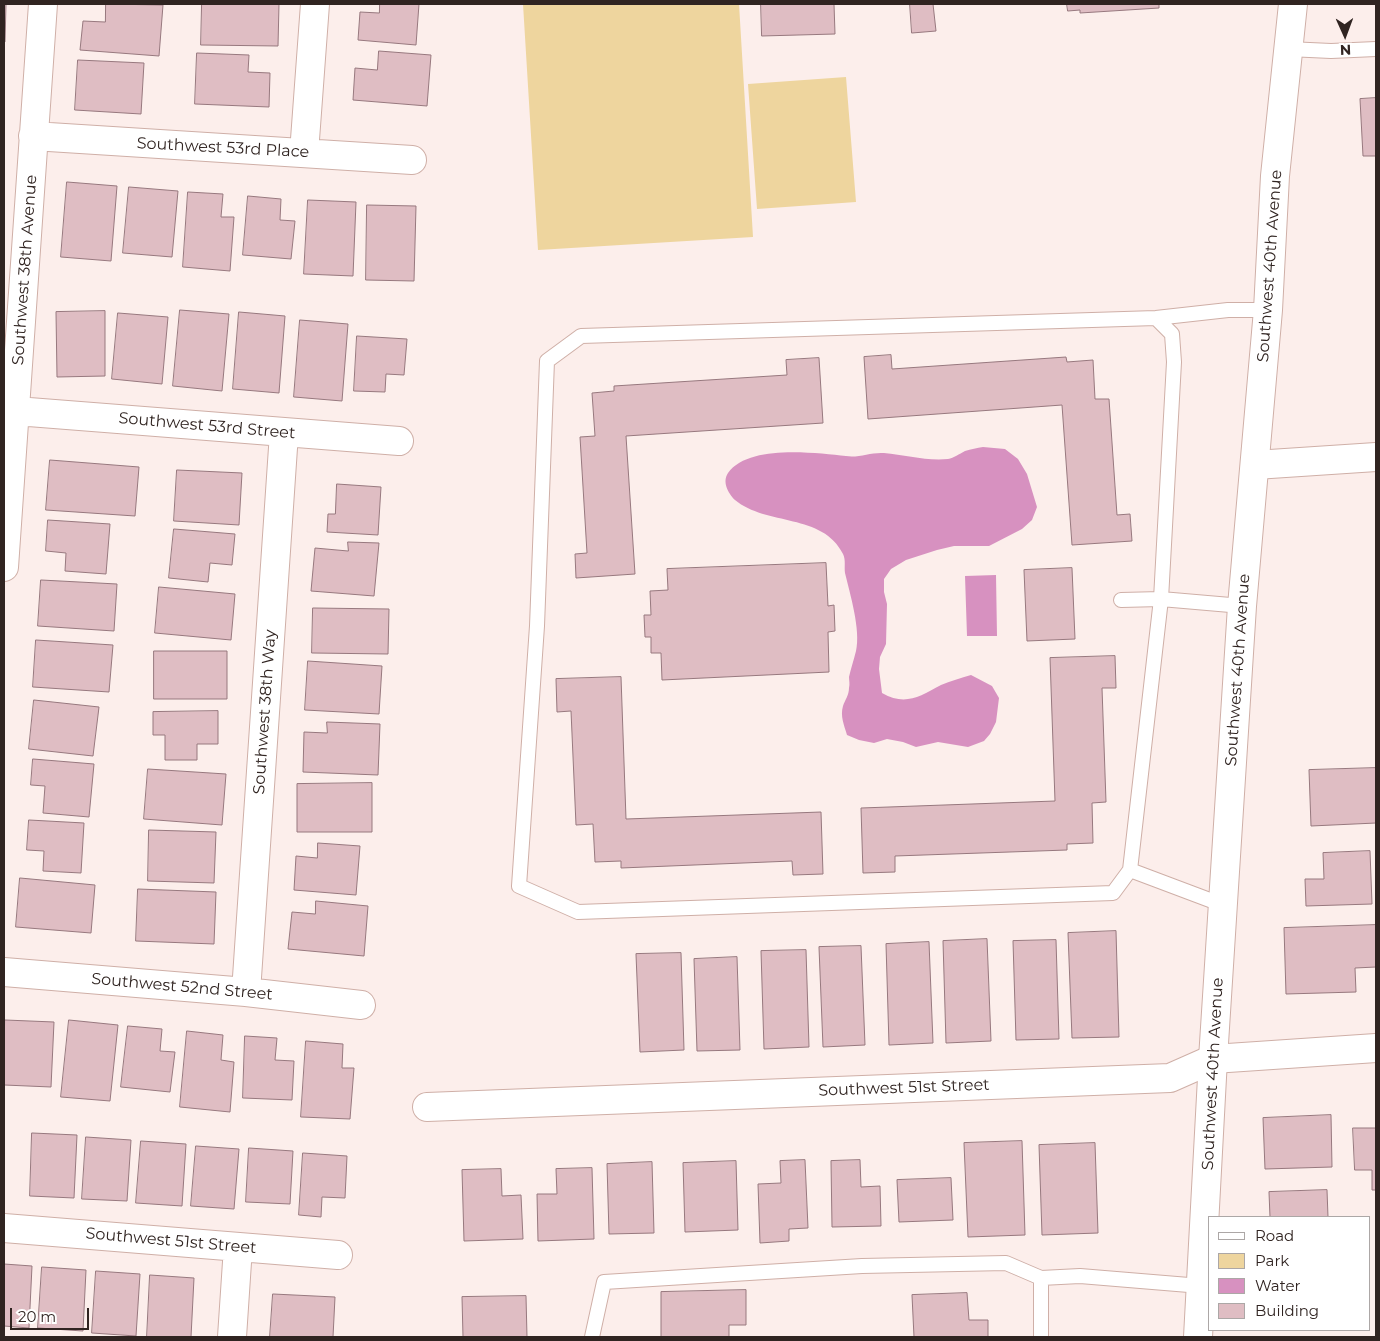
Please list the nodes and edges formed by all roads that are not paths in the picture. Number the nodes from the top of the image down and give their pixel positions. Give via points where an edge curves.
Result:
1 (43, 4) edge
2 (315, 4) edge
3 (1293, 4) edge
4 (1288, 49) junction
5 (1376, 49) edge
6 (33, 136) junction
7 (304, 152) junction
8 (412, 160) dead end
9 (1268, 310) junction
10 (1156, 318) junction
11 (16, 411) junction
12 (284, 433) junction
13 (399, 441) dead end
14 (1376, 457) edge
15 (1255, 465) junction
16 (4, 567) edge
17 (1161, 599) junction
18 (1121, 600) dead end
19 (1242, 606) junction
20 (1130, 870) junction
21 (1223, 906) junction
22 (4, 972) edge
23 (246, 992) junction
24 (361, 1004) dead end
25 (1376, 1048) edge
26 (1213, 1059) junction
27 (427, 1108) dead end
28 (4, 1228) edge
29 (238, 1247) junction
30 (338, 1255) dead end
31 (1041, 1278) junction
32 (1201, 1286) junction
33 (232, 1337) edge
34 (592, 1337) edge
35 (1041, 1337) edge
36 (1198, 1337) edge

1 - 6 street, Southwest 38th Avenue
2 - 7 street
3 - 4 street, Southwest 40th Avenue
4 - 5 lane
4 - 9 street, Southwest 40th Avenue via 1275,176
6 - 7 street, Southwest 53rd Place
6 - 11 street, Southwest 38th Avenue
7 - 8 street, Southwest 53rd Place
9 - 10 lane via 1228,310
9 - 15 street, Southwest 40th Avenue
10 - 17 lane via 1172,334 1174,362
10 - 20 lane via 581,336 547,361 538,626 518,886 578,912 1113,893
11 - 12 street, Southwest 53rd Street
11 - 16 street, Southwest 38th Avenue
12 - 13 street, Southwest 53rd Street
12 - 23 street, Southwest 38th Way
14 - 15 street
15 - 19 street, Southwest 40th Avenue
17 - 18 lane
17 - 19 lane
17 - 20 lane
19 - 21 street, Southwest 40th Avenue
20 - 21 lane
21 - 26 street, Southwest 40th Avenue
22 - 23 street, Southwest 52nd Street
23 - 24 street, Southwest 52nd Street
25 - 26 street, Southwest 51st Street
26 - 27 street, Southwest 51st Street via 1170,1078
26 - 32 street, Southwest 40th Avenue
28 - 29 street, Southwest 51st Street
29 - 30 street, Southwest 51st Street
29 - 33 street
31 - 32 lane via 1080,1276
31 - 34 lane via 1006,1263 862,1266 604,1282
31 - 35 lane
32 - 36 street, Southwest 40th Avenue

